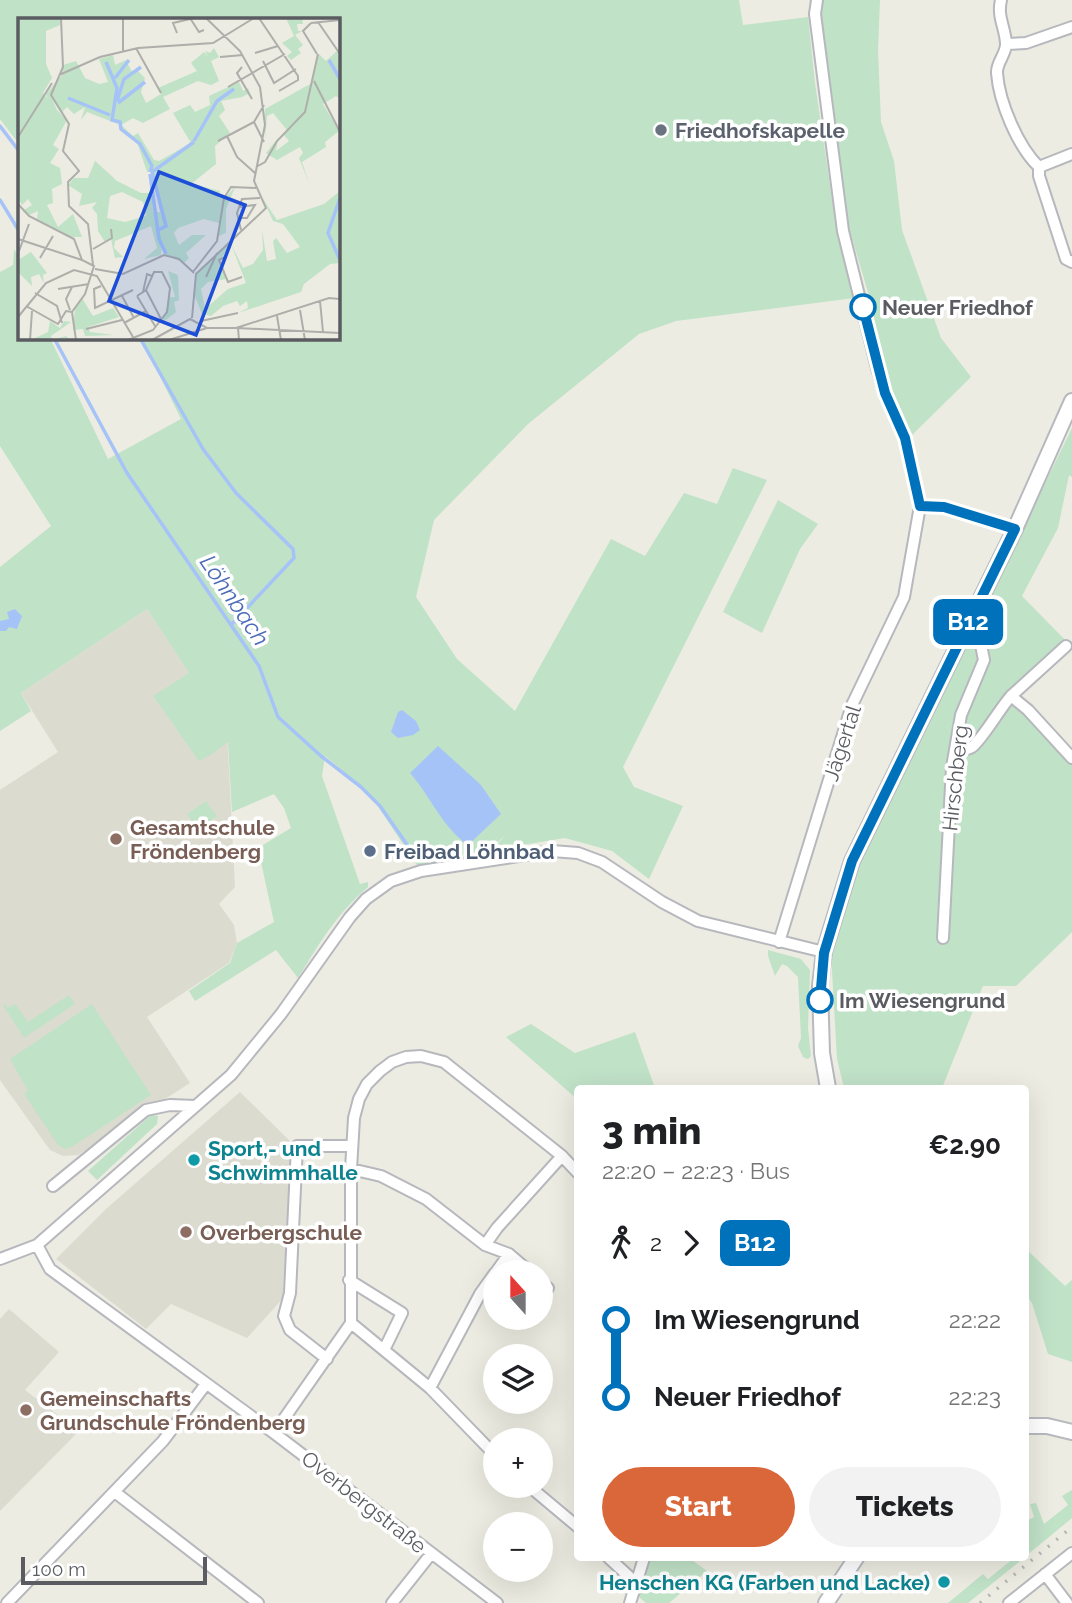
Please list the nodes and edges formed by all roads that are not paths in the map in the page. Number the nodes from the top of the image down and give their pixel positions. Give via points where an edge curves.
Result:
1 (817, 0) edge
2 (1001, 0) edge
3 (1072, 27) edge
4 (1007, 44) junction
5 (1072, 154) edge
6 (1038, 167) junction
7 (1072, 262) edge
8 (1072, 401) edge
9 (920, 506) junction
10 (1015, 529) junction
11 (962, 634) junction
12 (1066, 646) dead end
13 (1012, 696) junction
14 (955, 750) junction
15 (1072, 758) edge
16 (943, 938) dead end
17 (779, 942) junction
18 (824, 953) junction
19 (827, 1085) edge
20 (195, 1105) junction
21 (352, 1146) junction
22 (562, 1156) junction
23 (351, 1169) junction
24 (574, 1169) edge
25 (54, 1186) dead end
26 (37, 1245) junction
27 (485, 1245) junction
28 (509, 1254) junction
29 (0, 1259) edge
30 (505, 1260) edge
31 (516, 1260) edge
32 (349, 1280) junction
33 (483, 1290) edge
34 (351, 1323) junction
35 (384, 1350) junction
36 (327, 1359) junction
37 (206, 1384) junction
38 (430, 1388) junction
39 (1029, 1426) edge
40 (1072, 1432) edge
41 (274, 1433) junction
42 (483, 1442) edge
43 (116, 1493) junction
44 (543, 1498) edge
45 (574, 1524) edge
46 (1072, 1553) edge
47 (432, 1554) junction
48 (612, 1561) edge
49 (643, 1561) edge
50 (854, 1561) edge
51 (1045, 1574) junction
52 (636, 1583) junction
53 (7, 1600) edge
54 (258, 1603) edge
55 (392, 1603) edge
56 (497, 1603) edge
57 (629, 1603) edge
58 (826, 1603) edge
59 (1009, 1603) edge
60 (1067, 1603) edge

1 - 9 street via 815,14 844,231 877,368 905,438
2 - 4 street via 998,11
3 - 4 street via 1026,43
4 - 6 street via 996,71 1009,120 1025,154
5 - 6 street
6 - 7 street via 1066,259
8 - 10 street, Hirschberg
9 - 10 street via 944,507
9 - 17 street, Jägertal via 904,597 852,705
10 - 11 street, Hirschberg
11 - 14 street, Hirschberg via 981,645 984,660 961,715
11 - 18 street, Hirschberg via 852,861
12 - 13 street
13 - 14 street via 978,742
13 - 15 street
14 - 16 street, Hirschberg
17 - 18 street
17 - 20 street via 698,921 602,862 578,853 552,851 421,871 391,881 366,899 254,1048
18 - 19 street, Hirschberg via 820,1014
20 - 25 street via 146,1110
20 - 26 street
21 - 22 street via 354,1118 367,1084 392,1062 421,1056 455,1069
21 - 23 street
21 - 36 street via 297,1146 290,1293 284,1316 290,1330
22 - 24 street
22 - 27 street
23 - 27 street via 381,1176 426,1199
23 - 32 street
26 - 29 street
26 - 37 street, Overbergstraße via 50,1269
27 - 28 street
28 - 30 street
28 - 31 street
32 - 34 street
32 - 35 street via 402,1314
33 - 38 street
34 - 35 street
34 - 36 street
35 - 38 street
36 - 41 street
37 - 41 street, Overbergstraße
37 - 43 street
38 - 42 street
39 - 40 street
41 - 47 street, Overbergstraße
43 - 53 street
43 - 54 street
44 - 45 street
46 - 51 street
47 - 55 street
47 - 56 street, Overbergstraße
48 - 52 street
49 - 52 street
50 - 58 street
51 - 59 street
51 - 60 street
52 - 57 street

